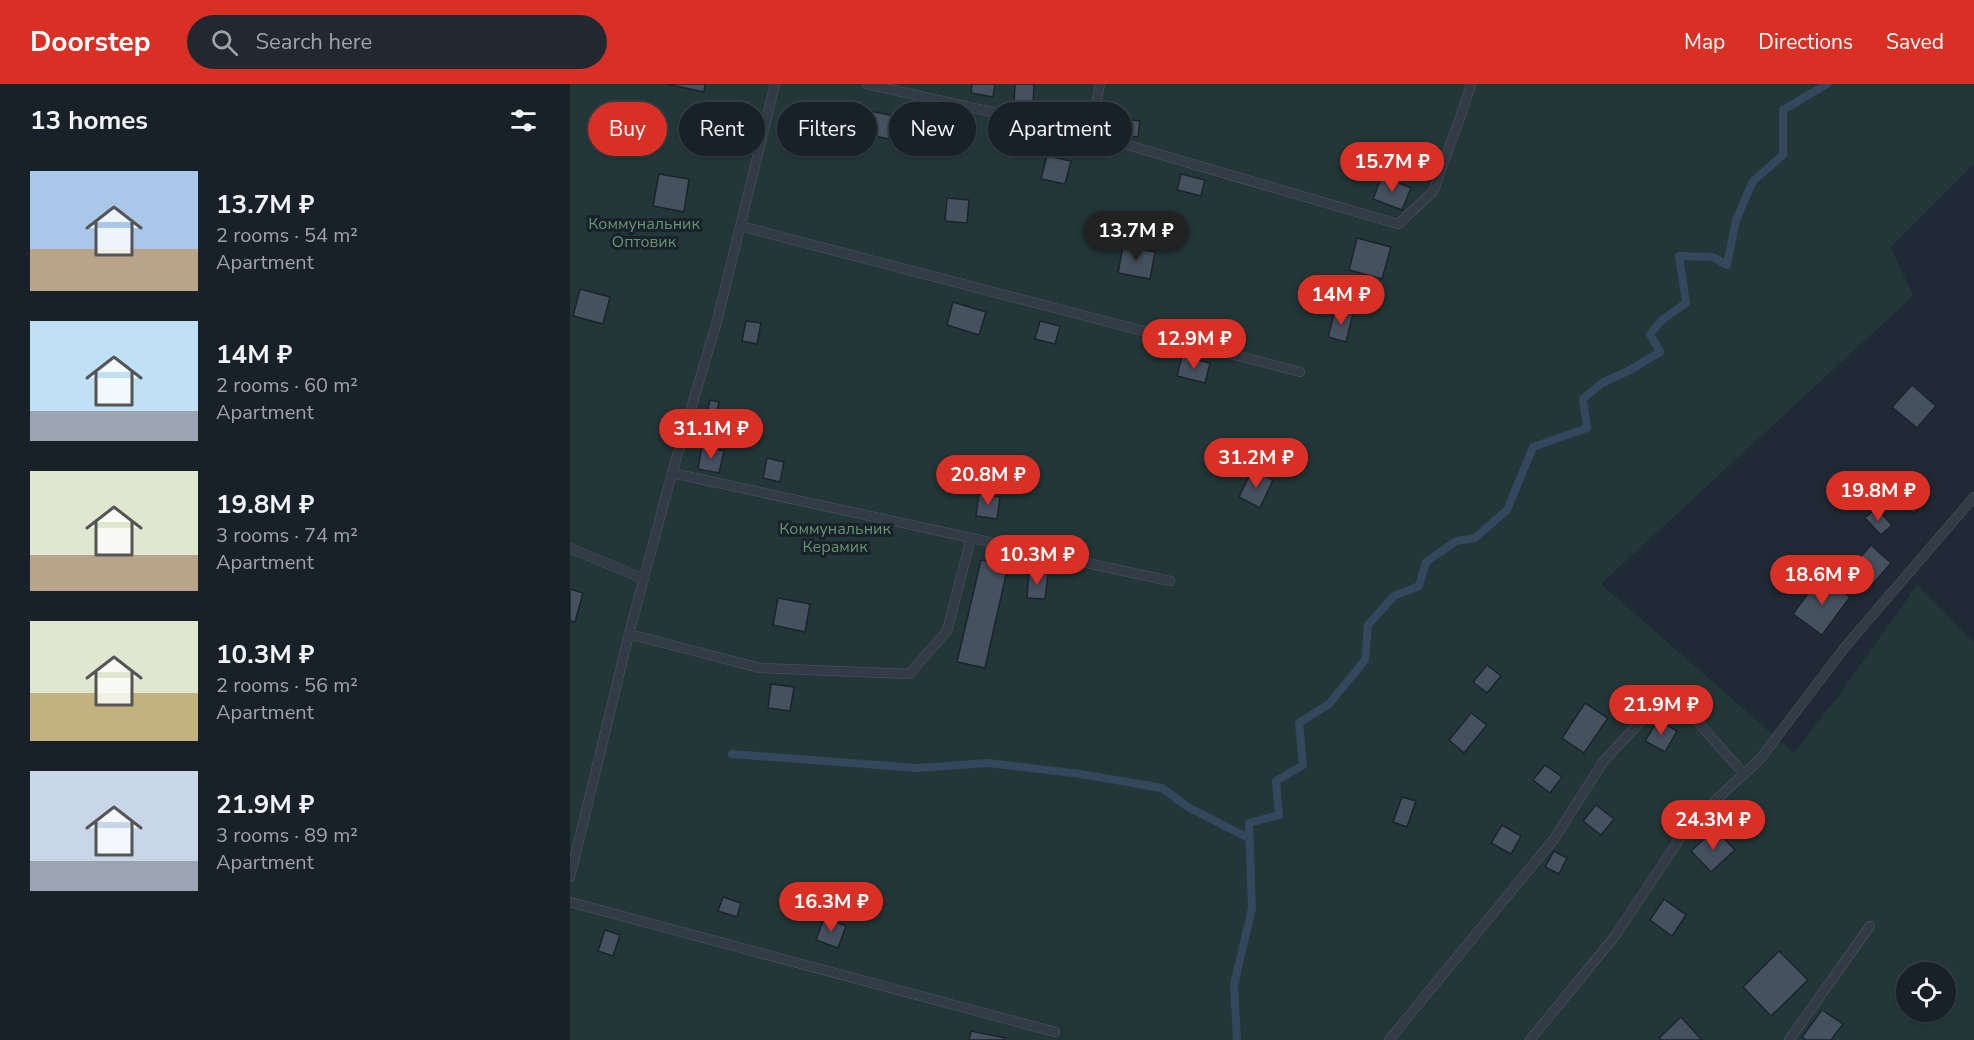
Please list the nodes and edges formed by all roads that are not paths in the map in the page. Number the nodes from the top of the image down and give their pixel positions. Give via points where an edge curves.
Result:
1 (775, 84) edge
2 (867, 84) edge
3 (1100, 84) edge
4 (1470, 84) edge
5 (1096, 102) edge
6 (988, 111) edge
7 (1132, 146) edge
8 (740, 226) junction
9 (1300, 372) dead end
10 (672, 473) junction
11 (1974, 496) edge
12 (970, 538) junction
13 (570, 548) edge
14 (644, 579) junction
15 (1170, 581) dead end
16 (629, 634) junction
17 (1744, 774) junction
18 (570, 877) edge
19 (570, 902) edge
20 (1870, 926) dead end
21 (1055, 1032) dead end
22 (1389, 1040) edge
23 (1530, 1040) edge
24 (1789, 1040) edge

1 - 8 lane
2 - 6 lane
3 - 5 lane
4 - 7 lane via 1433,192 1398,224
8 - 9 lane
8 - 10 lane via 717,321
10 - 12 lane
10 - 14 lane
11 - 17 lane via 1845,647 1760,759
12 - 15 lane
12 - 16 lane via 947,631 909,674 759,668
13 - 14 lane
14 - 16 lane
16 - 18 lane
17 - 22 lane via 1694,718 1668,705 1652,709 1604,762 1554,839
17 - 23 lane via 1689,825 1616,936
19 - 21 lane
20 - 24 lane

